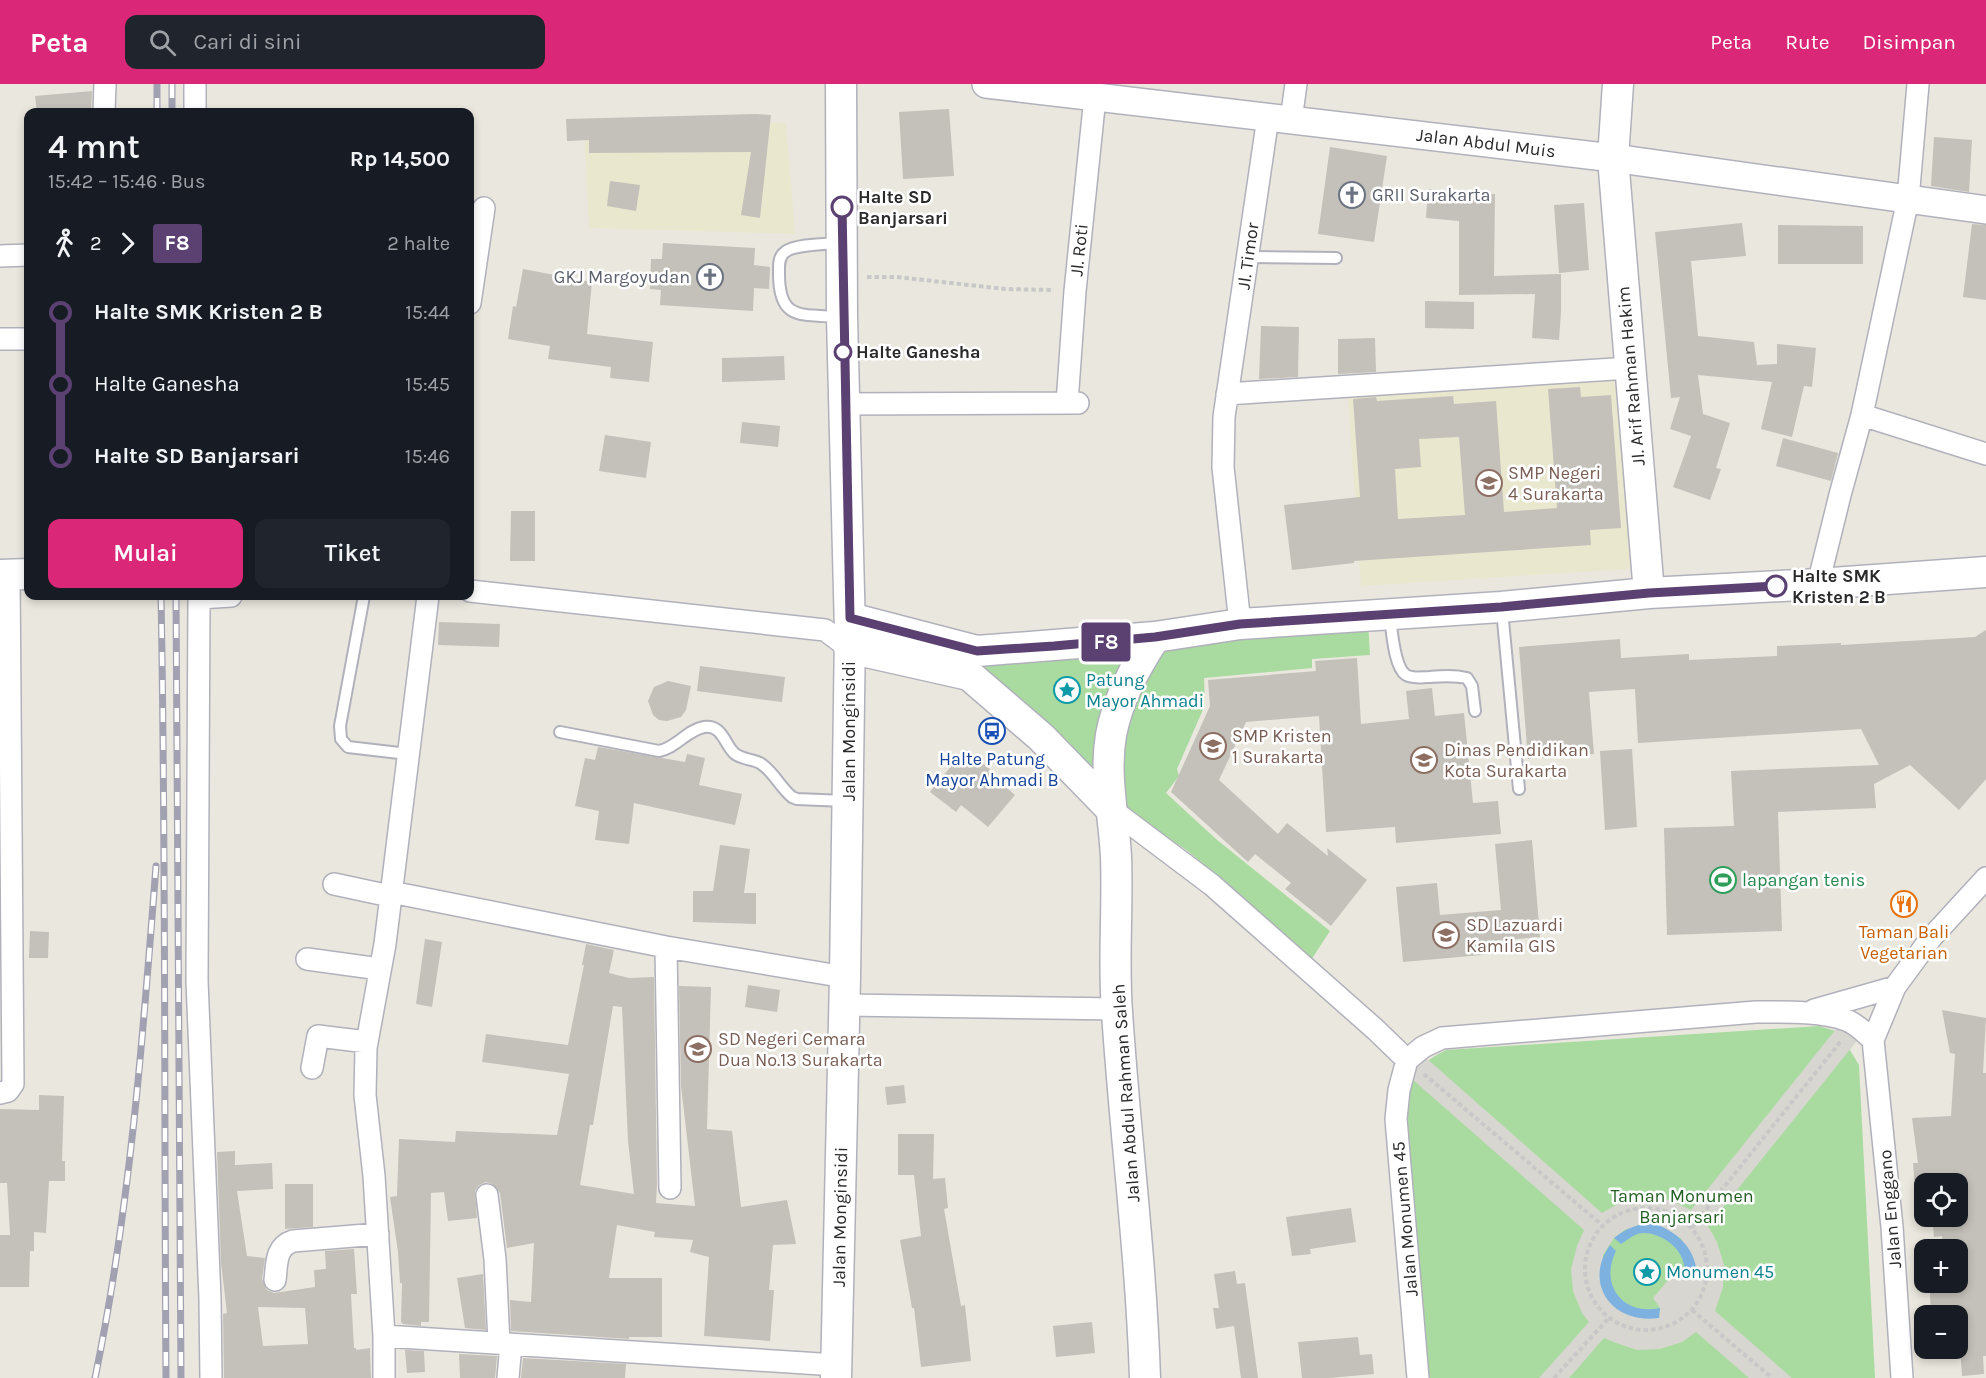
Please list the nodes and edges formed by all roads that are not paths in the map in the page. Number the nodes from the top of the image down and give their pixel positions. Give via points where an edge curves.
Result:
1 (105, 84) edge
2 (195, 84) edge
3 (841, 84) edge
4 (986, 84) edge
5 (1296, 84) edge
6 (1618, 84) edge
7 (1918, 84) edge
8 (1095, 97) junction
9 (104, 108) edge
10 (195, 108) edge
11 (1280, 119) junction
12 (1613, 158) junction
13 (1908, 199) junction
14 (484, 208) dead end
15 (1986, 210) edge
16 (842, 243) junction
17 (474, 253) edge
18 (24, 255) edge
19 (0, 256) edge
20 (1249, 257) junction
21 (1336, 258) dead end
22 (842, 317) junction
23 (0, 339) edge
24 (24, 339) edge
25 (1630, 368) junction
26 (1227, 394) junction
27 (844, 404) junction
28 (1862, 415) junction
29 (1986, 454) edge
30 (1986, 572) edge
31 (13, 575) edge
32 (1818, 584) junction
33 (474, 591) edge
34 (1649, 593) junction
35 (199, 600) edge
36 (363, 600) edge
37 (427, 600) edge
38 (1501, 607) junction
39 (1389, 614) junction
40 (838, 624) junction
41 (1240, 624) junction
42 (1155, 637) junction
43 (849, 648) junction
44 (973, 663) junction
45 (1475, 711) dead end
46 (560, 732) dead end
47 (408, 754) junction
48 (1519, 789) dead end
49 (848, 801) junction
50 (1111, 809) junction
51 (1986, 878) edge
52 (334, 884) dead end
53 (391, 894) junction
54 (666, 946) junction
55 (307, 959) dead end
56 (380, 969) junction
57 (1895, 987) junction
58 (845, 991) junction
59 (1117, 1009) junction
60 (1805, 1012) junction
61 (1874, 1040) junction
62 (367, 1042) junction
63 (1407, 1060) junction
64 (312, 1068) dead end
65 (0, 1093) edge
66 (670, 1188) dead end
67 (487, 1195) dead end
68 (378, 1234) junction
69 (275, 1280) dead end
70 (384, 1336) junction
71 (505, 1344) junction
72 (836, 1372) edge
73 (210, 1378) edge
74 (384, 1378) edge
75 (508, 1378) edge
76 (1145, 1378) edge
77 (1418, 1378) edge
78 (1902, 1378) edge

1 - 9 street
2 - 10 street
3 - 16 main road, Jalan Monginsidi
4 - 8 street, Jalan Abdul Muis
5 - 11 street, Jl. Timor
6 - 12 main road, Jl. Arif Rahman Hakim
7 - 13 street
8 - 11 street, Jalan Abdul Muis
8 - 27 street, Jl. Roti via 1075,291 1072,403
11 - 12 street, Jalan Abdul Muis
11 - 20 street, Jl. Timor
12 - 13 street, Jalan Abdul Muis
12 - 25 main road, Jl. Arif Rahman Hakim
13 - 15 street, Jalan Abdul Muis
13 - 28 street
14 - 17 street
16 - 22 main road, Jalan Monginsidi
16 - 22 lane via 784,253 780,260 779,291 784,305 795,313
18 - 19 street
20 - 21 lane
20 - 26 street, Jl. Timor
22 - 27 main road, Jalan Monginsidi
23 - 24 street
25 - 26 street
25 - 34 main road, Jl. Arif Rahman Hakim
26 - 41 street, Jl. Timor via 1223,467
27 - 40 main road, Jalan Monginsidi
28 - 29 street
28 - 32 street
30 - 32 main road
31 - 65 street via 13,1084
32 - 34 main road
33 - 40 street
34 - 38 main road
35 - 73 street via 197,981
36 - 47 lane via 340,726 341,739 348,747
37 - 47 street
38 - 39 main road
38 - 48 lane
39 - 41 main road
39 - 45 lane via 1402,671 1414,678 1467,678
40 - 43 main road, Jalan Monginsidi
40 - 44 main road
41 - 42 main road
42 - 44 main road via 1054,646
42 - 50 main road, Jalan Abdul Rahman Saleh via 1120,700 1113,727 1108,772
43 - 44 main road
43 - 49 main road, Jalan Monginsidi
44 - 50 main road
46 - 49 lane via 659,751 708,727 724,736 735,755 760,763 792,797
47 - 53 street
49 - 58 main road, Jalan Monginsidi
50 - 59 main road, Jalan Abdul Rahman Saleh via 1116,856
50 - 63 street via 1212,885
51 - 57 street via 1931,939
52 - 53 street
53 - 54 street
53 - 56 street
54 - 58 street
54 - 66 street
55 - 56 street
56 - 62 street
57 - 60 street
57 - 61 street
58 - 59 street
58 - 72 main road, Jalan Monginsidi
59 - 76 main road, Jalan Abdul Rahman Saleh
60 - 61 street via 1844,1019
60 - 63 street via 1756,1012 1442,1038
61 - 78 street, Jalan Enggano
62 - 64 street via 318,1036
62 - 68 street via 365,1095
63 - 77 street, Jalan Monumen 45 via 1396,1119
67 - 71 street
68 - 69 street via 284,1244 278,1253
68 - 70 street
70 - 71 street
70 - 74 street
71 - 72 street
71 - 75 street

